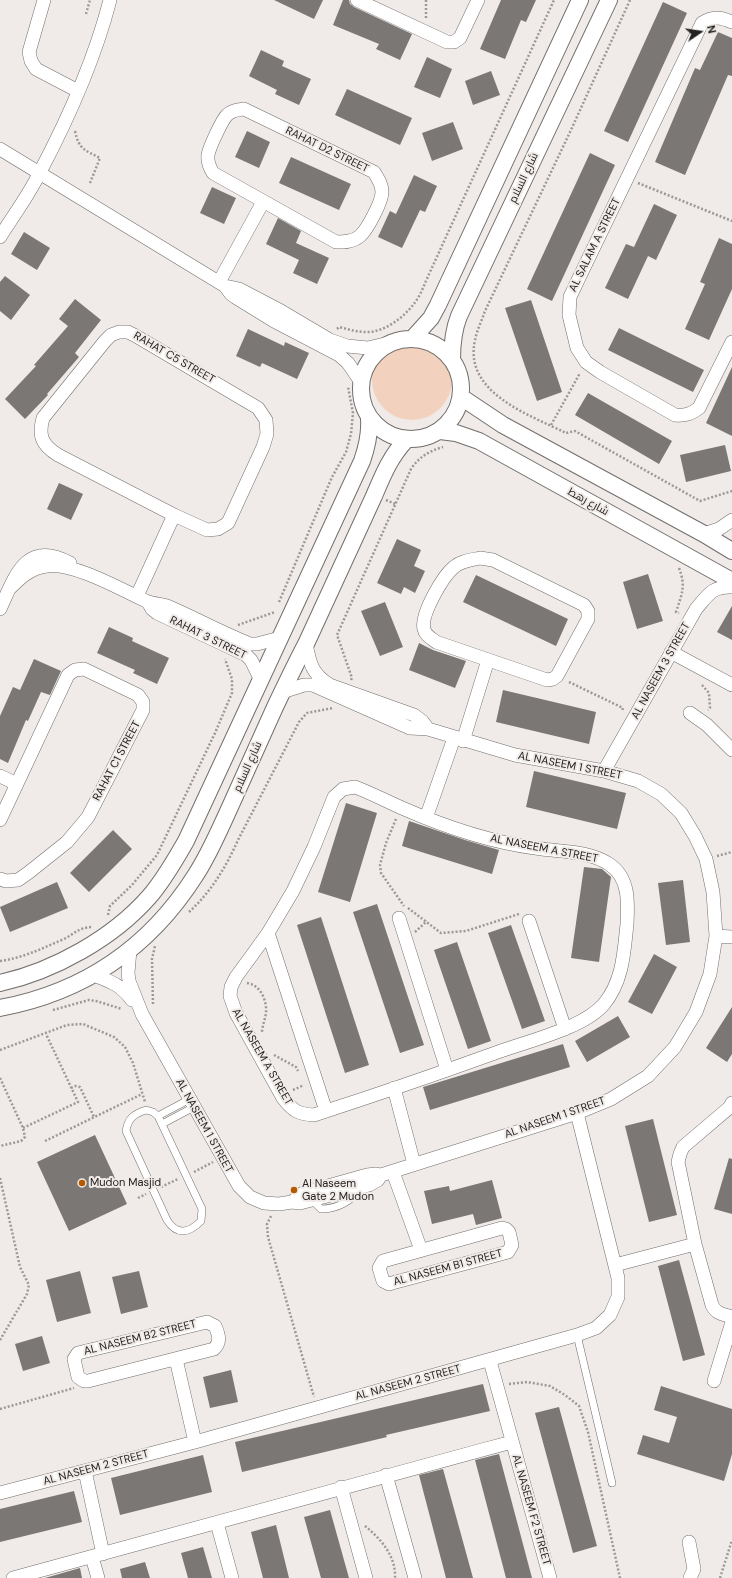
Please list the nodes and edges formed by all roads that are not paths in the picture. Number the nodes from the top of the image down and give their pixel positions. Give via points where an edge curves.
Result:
1 (44, 0) edge
2 (110, 0) edge
3 (356, 0) edge
4 (478, 0) edge
5 (580, 0) edge
6 (609, 0) edge
7 (732, 22) edge
8 (78, 91) junction
9 (0, 150) edge
10 (40, 173) junction
11 (263, 202) junction
12 (0, 237) edge
13 (222, 284) junction
14 (278, 316) junction
15 (413, 338) junction
16 (389, 343) junction
17 (731, 344) edge
18 (452, 360) junction
19 (354, 384) junction
20 (461, 397) junction
21 (369, 419) junction
22 (440, 431) junction
23 (406, 440) junction
24 (174, 515) junction
25 (732, 520) edge
26 (704, 534) junction
27 (732, 551) edge
28 (732, 581) edge
29 (732, 587) edge
30 (143, 599) junction
31 (0, 609) edge
32 (218, 636) junction
33 (280, 638) junction
34 (306, 644) junction
35 (672, 652) junction
36 (488, 660) junction
37 (261, 680) junction
38 (732, 685) edge
39 (282, 692) junction
40 (365, 702) junction
41 (398, 709) junction
42 (694, 716) road end
43 (392, 721) junction
44 (428, 729) junction
45 (458, 739) junction
46 (732, 750) edge
47 (604, 771) junction
48 (0, 776) edge
49 (17, 784) junction
50 (426, 818) junction
51 (0, 820) edge
52 (0, 878) edge
53 (399, 918) dead end
54 (528, 921) road end
55 (268, 933) junction
56 (716, 936) junction
57 (732, 937) edge
58 (130, 950) junction
59 (94, 975) junction
60 (0, 983) edge
61 (0, 1008) edge
62 (142, 1014) junction
63 (565, 1029) junction
64 (447, 1070) junction
65 (394, 1088) junction
66 (192, 1103) junction
67 (731, 1106) edge
68 (326, 1111) junction
69 (577, 1113) junction
70 (158, 1116) junction
71 (162, 1124) junction
72 (414, 1164) junction
73 (387, 1174) junction
74 (343, 1187) junction
75 (361, 1188) junction
76 (313, 1201) junction
77 (286, 1203) junction
78 (695, 1244) junction
79 (421, 1250) junction
80 (615, 1265) junction
81 (732, 1317) edge
82 (732, 1322) edge
83 (577, 1336) junction
84 (176, 1359) junction
85 (490, 1361) junction
86 (714, 1381) dead end
87 (195, 1442) junction
88 (512, 1442) junction
89 (85, 1471) junction
90 (386, 1475) junction
91 (612, 1483) dead end
92 (341, 1487) junction
93 (0, 1493) edge
94 (217, 1523) junction
95 (689, 1542) dead end
96 (98, 1555) junction
97 (13, 1578) edge
98 (98, 1578) edge
99 (232, 1578) edge
100 (366, 1578) edge
101 (415, 1578) edge
102 (550, 1578) edge
103 (690, 1578) edge

1 - 8 street via 30,52 31,61 36,69
2 - 8 street
3 - 4 street via 447,42 454,42 460,38
5 - 15 street via 438,305 431,318
6 - 18 street, شارع السلام via 459,316 454,331
7 - 17 street, AL SALAM A STREET via 720,17 710,18 702,23 570,297 569,315 577,348 586,362 675,415 683,416 699,408
8 - 10 street
9 - 10 street
10 - 12 street
10 - 13 street
11 - 11 street, RAHAT D2 STREET via 336,242 348,242 359,236 367,227 382,193 380,182 374,172 244,110 235,110 226,116 222,124 208,156 209,165 214,173
11 - 13 street
13 - 14 street via 239,289
14 - 16 street via 347,346 368,348
14 - 19 street via 339,355 355,372
15 - 16 street
15 - 18 street via 442,349
16 - 19 street via 370,359
18 - 20 street via 461,384
19 - 21 street
20 - 22 street via 450,422
20 - 26 street via 503,425
21 - 23 street via 392,437
21 - 33 street via 370,433 362,461
22 - 23 street via 430,437
22 - 28 street, شارع رهط via 456,433 479,441
23 - 34 street, شارع السلام via 397,449 385,469
24 - 24 street, RAHAT C5 STREET via 207,530 218,529 228,523 263,447 267,434 266,420 258,408 136,336 120,332 105,341 43,418 40,428 42,439 48,449 58,455
24 - 30 street
25 - 26 street via 720,529
26 - 27 street
29 - 35 street, AL NASEEM 3 STREET via 719,588 709,593 690,619
30 - 31 street, RAHAT 3 STREET via 84,573 59,557 46,555 33,558 22,565 14,576
30 - 32 street, RAHAT 3 STREET via 166,606 185,621
32 - 33 street, RAHAT 3 STREET via 250,644
32 - 37 street, RAHAT 3 STREET via 251,660
33 - 37 street
34 - 39 street, شارع السلام
34 - 40 street, AL NASEEM 1 STREET via 311,666 322,680
35 - 38 street
35 - 47 street, AL NASEEM 3 STREET
36 - 36 street via 436,642 428,637 424,630 425,612 445,575 467,560 493,560 584,605 588,611 588,619 558,676 553,679 547,680
36 - 45 street
37 - 60 street via 186,840 170,870 149,897 125,921 98,941 42,970
39 - 40 street, AL NASEEM 1 STREET via 299,686 313,685
39 - 58 street, شارع السلام via 212,846 196,875 155,928
40 - 41 street, AL NASEEM 1 STREET
40 - 43 street, AL NASEEM 1 STREET
41 - 43 street
41 - 44 street, AL NASEEM 1 STREET via 414,715
42 - 46 street via 722,738
43 - 44 street, AL NASEEM 1 STREET via 410,728
44 - 45 street, AL NASEEM 1 STREET
45 - 47 street, AL NASEEM 1 STREET via 515,755
45 - 50 street
47 - 56 street, AL NASEEM 1 STREET via 638,781 661,794 681,813 706,859 713,892
48 - 49 street
49 - 51 street, RAHAT C1 STREET
49 - 52 street, RAHAT C1 STREET via 68,674 84,669 138,695 143,702 144,710 88,817 78,830 55,852 18,880 6,881
50 - 55 street, AL NASEEM A STREET via 355,787 343,789 334,797 296,885
50 - 63 street, AL NASEEM A STREET via 506,843 598,858 612,866 622,878 627,892 628,908 624,960 617,984 604,1004 585,1020
53 - 64 street
54 - 63 street
55 - 68 street
55 - 68 street, AL NASEEM A STREET via 236,977 230,996 236,1013 291,1108 302,1114 314,1115
56 - 57 street
56 - 69 street, AL NASEEM 1 STREET via 710,974 696,1012 675,1047 648,1076 611,1099
58 - 59 street, شارع السلام
58 - 62 street, AL NASEEM 1 STREET via 129,981
59 - 61 street, شارع السلام via 41,998
59 - 62 street, AL NASEEM 1 STREET via 121,987
62 - 66 street, AL NASEEM 1 STREET
63 - 64 street, AL NASEEM A STREET
64 - 65 street, AL NASEEM A STREET
65 - 68 street, AL NASEEM A STREET
65 - 72 street
66 - 70 lane
66 - 71 lane
66 - 77 street, AL NASEEM 1 STREET via 239,1186 250,1197 264,1203
67 - 78 street via 684,1147 680,1154 679,1170
69 - 72 street, AL NASEEM 1 STREET
69 - 80 street, AL NASEEM 2 STREET
70 - 71 lane
70 - 71 lane via 146,1110 132,1116 127,1123 126,1131 167,1220 171,1226 185,1231 200,1221 202,1209
72 - 73 street, AL NASEEM 1 STREET
73 - 74 street, AL NASEEM 1 STREET via 372,1174
73 - 75 street, AL NASEEM 1 STREET
73 - 79 street
74 - 75 street, AL NASEEM 1 STREET
74 - 76 street, AL NASEEM 1 STREET
74 - 77 street, AL NASEEM 1 STREET via 303,1193
75 - 76 lane via 348,1202 328,1208 321,1209
76 - 77 street, AL NASEEM 1 STREET
78 - 80 street
78 - 81 street via 713,1308 719,1314
79 - 79 street, AL NASEEM B1 STREET via 502,1228 509,1232 512,1246 505,1253 389,1284 383,1281 379,1268 383,1261
80 - 83 street, AL NASEEM 2 STREET via 618,1297 610,1315 596,1328
82 - 86 street
83 - 85 street, AL NASEEM 2 STREET
83 - 91 lane
84 - 84 street, AL NASEEM B2 STREET via 214,1349 219,1341 215,1326 212,1323 202,1323 78,1353 74,1363 78,1377 84,1381
84 - 87 street
85 - 87 street, AL NASEEM 2 STREET
85 - 88 street, AL NASEEM F2 STREET
87 - 89 street, AL NASEEM 2 STREET
88 - 90 street, AL NASEEM F2 STREET
88 - 102 street, AL NASEEM F2 STREET
89 - 93 street, AL NASEEM 2 STREET
89 - 96 street
90 - 92 street, AL NASEEM F2 STREET
90 - 101 street
92 - 94 street, AL NASEEM F2 STREET
92 - 100 street
94 - 96 street, AL NASEEM F2 STREET
94 - 99 street
95 - 103 street via 694,1569
96 - 97 street, AL NASEEM F2 STREET
96 - 98 street

